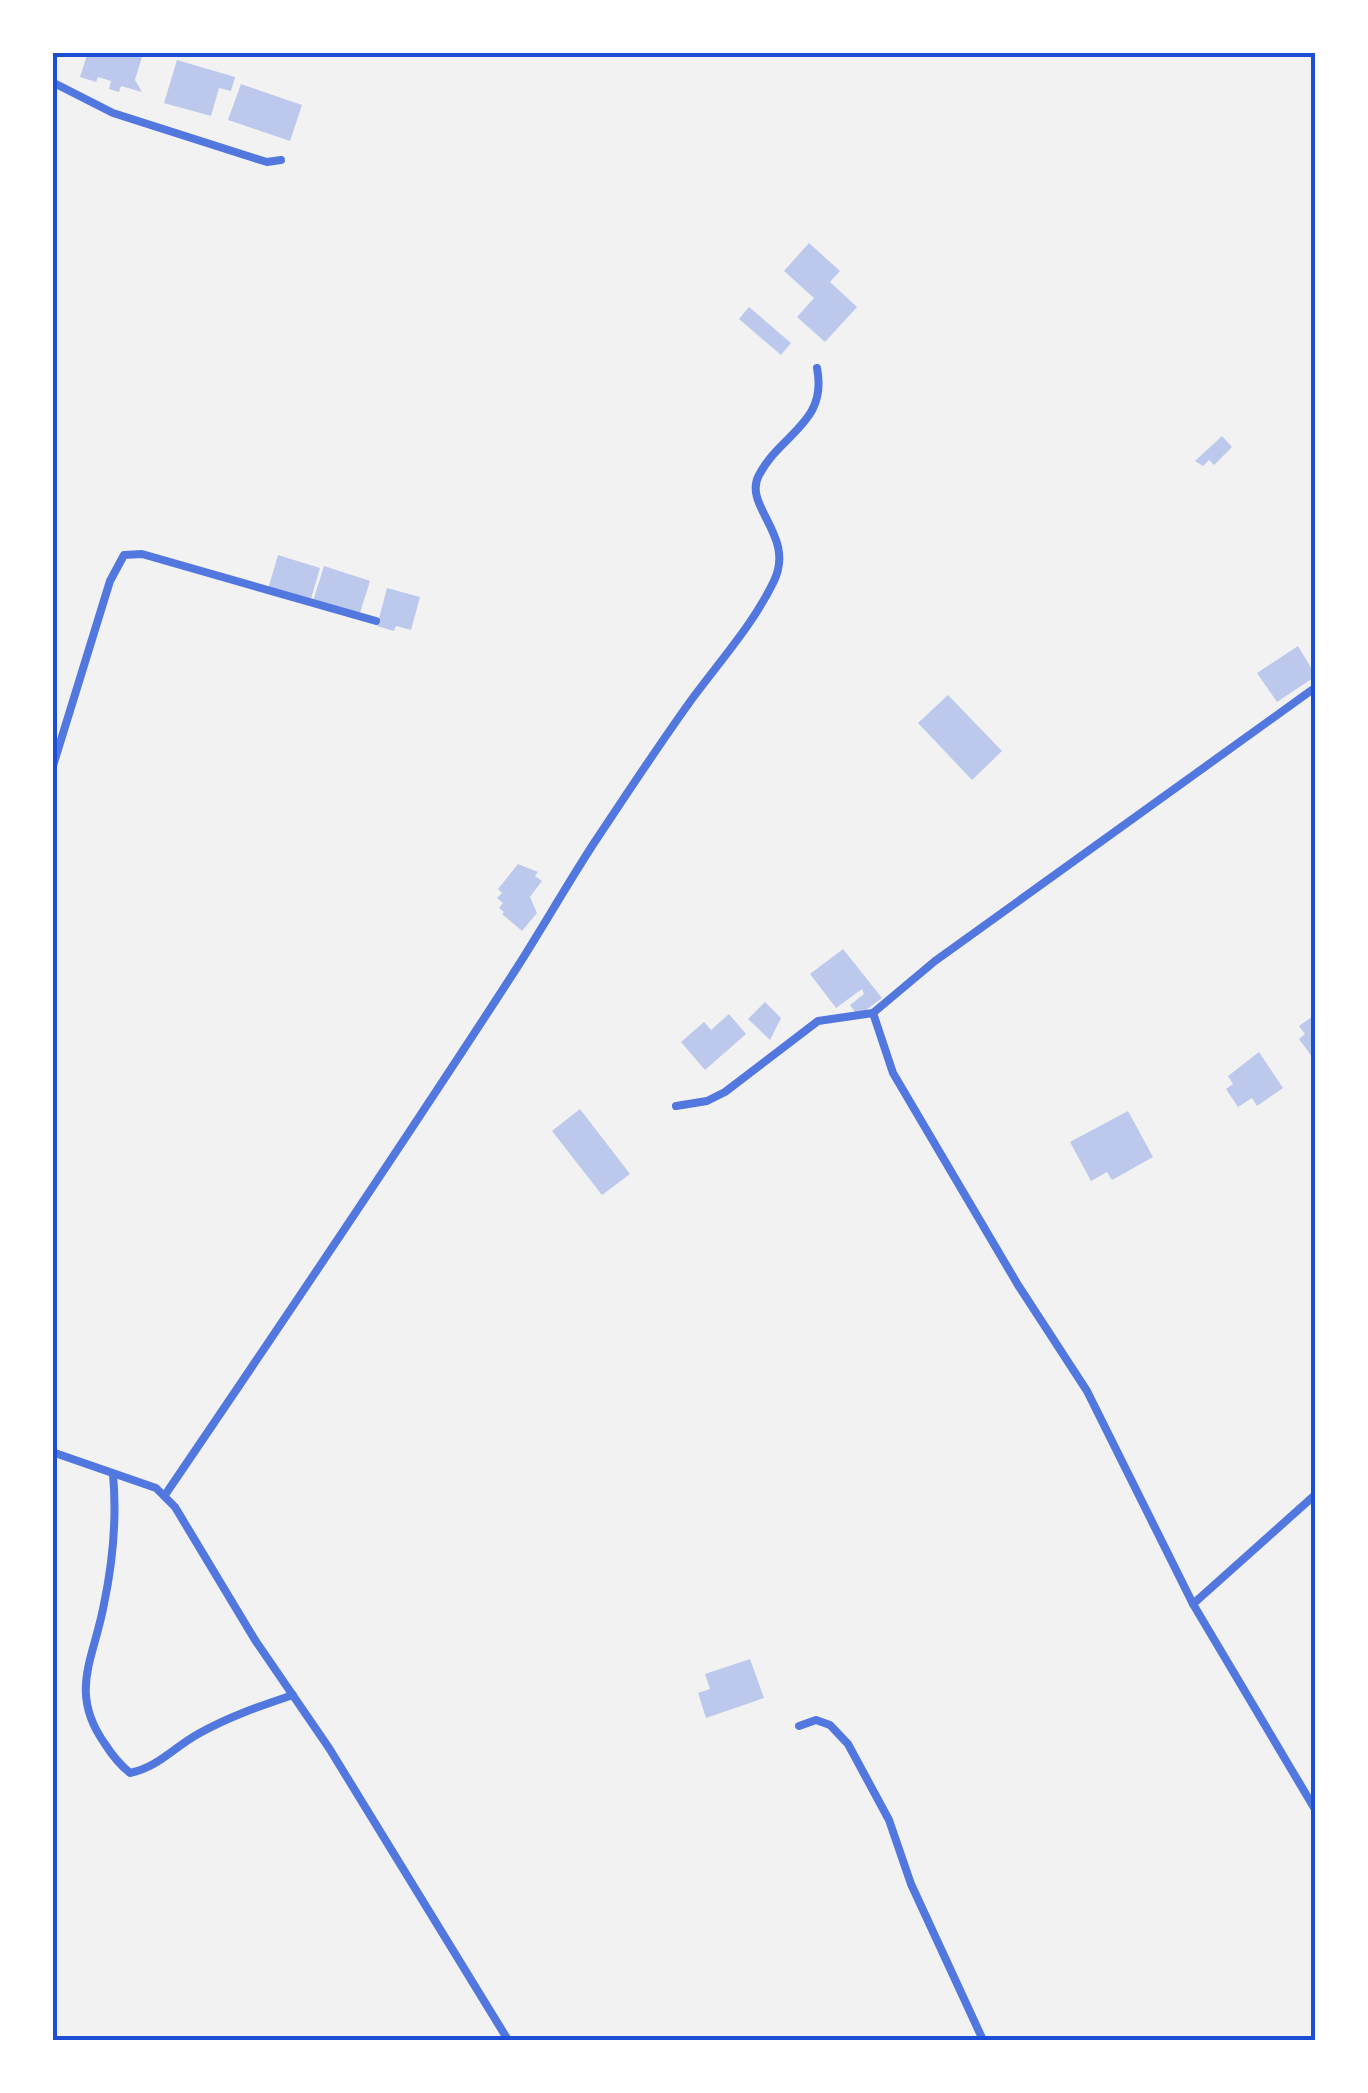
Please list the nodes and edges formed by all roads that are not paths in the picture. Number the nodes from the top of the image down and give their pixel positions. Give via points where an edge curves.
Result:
1 (52, 82) edge
2 (281, 160) dead end
3 (817, 368) dead end
4 (376, 622) dead end
5 (1316, 686) edge
6 (52, 769) edge
7 (873, 1013) junction
8 (676, 1106) dead end
9 (52, 1452) edge
10 (113, 1474) junction
11 (1316, 1494) edge
12 (165, 1495) junction
13 (1193, 1604) junction
14 (293, 1695) junction
15 (799, 1726) dead end
16 (1316, 1811) edge
17 (508, 2040) edge
18 (983, 2040) edge

1 - 2 street via 114,113 267,162
3 - 12 street via 819,401 755,488 778,542 775,579
4 - 6 street via 142,554 124,555
5 - 7 street via 935,961
7 - 8 street via 818,1021 725,1092
7 - 13 street via 893,1073 1087,1390
9 - 10 street
10 - 12 street
10 - 14 street via 114,1537 84,1702 119,1764 130,1773 149,1769 229,1717
11 - 13 street
12 - 14 street
13 - 16 street
14 - 17 street
15 - 18 street via 830,1724 848,1744

